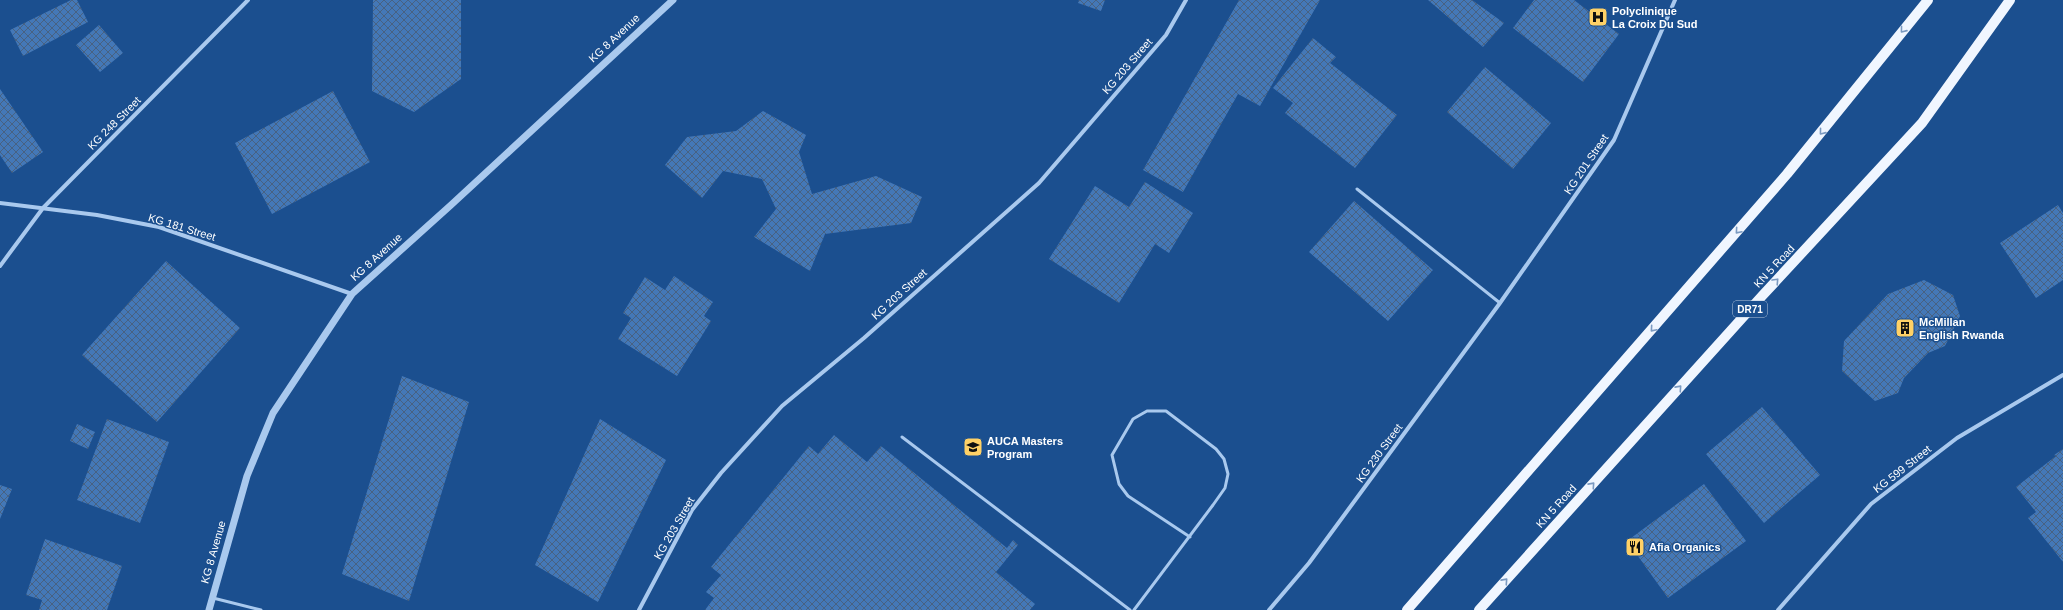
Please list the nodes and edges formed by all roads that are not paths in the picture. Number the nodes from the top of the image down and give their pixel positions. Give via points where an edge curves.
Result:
1 (248, 0) edge
2 (673, 0) edge
3 (1186, 0) edge
4 (1675, 0) edge
5 (1928, 0) edge
6 (2010, 0) edge
7 (1357, 189) dead end
8 (0, 203) edge
9 (43, 208) junction
10 (0, 266) edge
11 (352, 294) junction
12 (1500, 303) junction
13 (2063, 375) edge
14 (902, 437) dead end
15 (1190, 537) junction
16 (212, 598) junction
17 (209, 610) edge
18 (261, 610) edge
19 (639, 610) edge
20 (1130, 610) edge
21 (1134, 610) edge
22 (1269, 610) edge
23 (1407, 610) edge
24 (1479, 610) edge
25 (1778, 610) edge

1 - 9 street, KG 248 Street
2 - 11 street, KG 8 Avenue
3 - 19 street, KG 203 Street via 1166,34 1039,183 864,338 782,406 721,473 692,510
4 - 12 street, KG 201 Street via 1614,140
5 -> 23 main road via 1787,174
24 -> 6 main road, KN 5 Road / DR71 via 1922,123
7 - 12 lane
8 - 9 street, KG 181 Street
9 - 10 street, KG 248 Street
9 - 11 street, KG 181 Street via 159,227
11 - 16 street, KG 8 Avenue via 273,413 247,476
12 - 22 street, KG 230 Street via 1309,563
13 - 25 street, KG 599 Street via 1957,438 1871,504
14 - 20 lane
15 - 15 lane via 1225,488 1228,474 1224,460 1216,448 1166,411 1147,411 1133,419 1112,455 1119,484 1128,496
15 - 21 lane
16 - 17 street, KG 8 Avenue
16 - 18 lane

